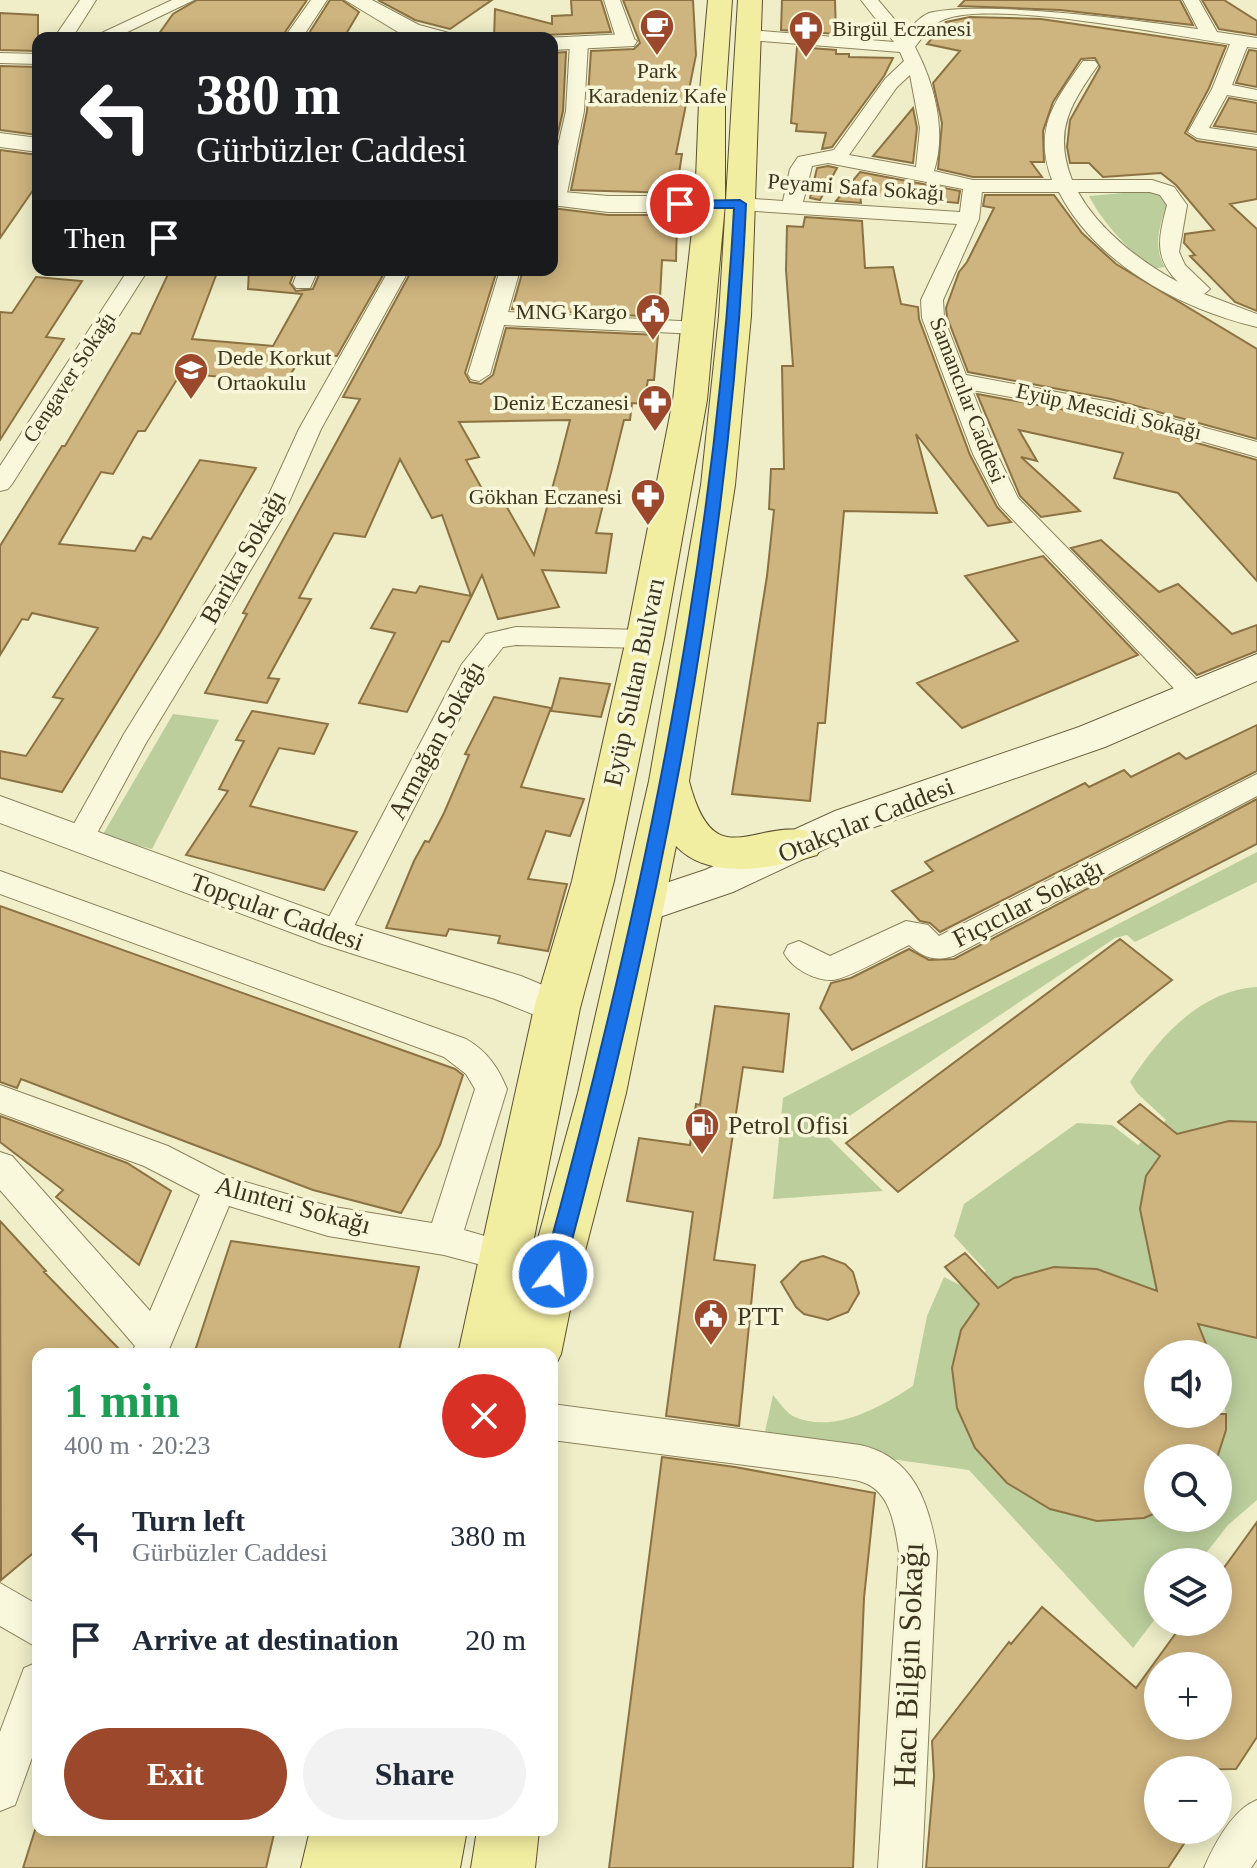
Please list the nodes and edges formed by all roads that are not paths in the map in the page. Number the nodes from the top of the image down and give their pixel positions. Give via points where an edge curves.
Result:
1 (88, 0) edge
2 (186, 0) edge
3 (319, 0) edge
4 (356, 0) edge
5 (612, 0) edge
6 (720, 0) edge
7 (750, 0) edge
8 (869, 0) edge
9 (1067, 0) edge
10 (1191, 0) edge
11 (1077, 17) junction
12 (67, 32) edge
13 (114, 32) edge
14 (297, 32) edge
15 (406, 32) edge
16 (749, 35) junction
17 (1210, 35) junction
18 (626, 41) joint
19 (1248, 42) edge
20 (558, 43) edge
21 (579, 43) junction
22 (910, 54) junction
23 (0, 58) edge
24 (32, 59) edge
25 (1089, 65) dead end
26 (1221, 89) junction
27 (1257, 95) edge
28 (0, 140) edge
29 (1257, 141) edge
30 (32, 144) edge
31 (831, 158) junction
32 (923, 174) junction
33 (558, 181) edge
34 (973, 186) junction
35 (1068, 188) junction
36 (558, 198) edge
37 (725, 204) junction
38 (792, 205) junction
39 (969, 219) junction
40 (134, 276) edge
41 (396, 276) edge
42 (508, 276) edge
43 (1234, 313) junction
44 (496, 318) junction
45 (1257, 321) edge
46 (699, 328) junction
47 (479, 374) dead end
48 (959, 381) junction
49 (1257, 450) edge
50 (0, 484) edge
51 (645, 639) junction
52 (1257, 667) edge
53 (1195, 694) junction
54 (1092, 737) junction
55 (669, 781) junction
56 (1257, 784) edge
57 (0, 809) edge
58 (79, 840) junction
59 (802, 844) junction
60 (0, 882) edge
61 (585, 914) junction
62 (643, 922) junction
63 (335, 934) junction
64 (799, 953) dead end
65 (557, 1008) junction
66 (602, 1093) junction
67 (0, 1099) edge
68 (0, 1166) edge
69 (220, 1189) junction
70 (444, 1240) junction
71 (504, 1256) junction
72 (151, 1347) edge
73 (485, 1348) edge
74 (536, 1348) edge
75 (558, 1423) edge
76 (0, 1603) edge
77 (32, 1624) edge
78 (32, 1699) edge
79 (0, 1790) edge
80 (1257, 1821) edge
81 (340, 1836) edge
82 (385, 1836) edge
83 (435, 1836) edge
84 (507, 1836) edge
85 (333, 1868) edge
86 (378, 1868) edge
87 (428, 1868) edge
88 (503, 1868) edge
89 (900, 1868) edge
90 (1226, 1868) edge

1 - 12 street
2 - 13 street
3 - 14 street
4 - 15 street
5 - 18 street
6 - 37 main road, Eyüp Sultan Bulvarı via 712,102
7 - 16 main road, Eyüp Sultan Bulvarı
8 - 22 street
9 - 11 street
10 - 17 street
11 - 17 street via 1115,13
11 - 22 street via 1024,9 951,11 923,24
16 - 22 street
16 - 37 main road, Eyüp Sultan Bulvarı
17 - 19 street
18 - 21 street
19 - 26 street
20 - 21 street
21 - 33 street via 575,111
22 - 31 street via 840,155
22 - 32 street via 932,139
23 - 24 street
25 - 35 street via 1052,132 1055,160
26 - 27 street
26 - 29 street via 1197,132
28 - 30 street
31 - 32 street
31 - 38 street via 805,161
32 - 34 street
34 - 35 street
34 - 39 street, Samancılar Caddesi
35 - 43 street via 1123,254 1158,279
35 - 43 street via 1152,186 1167,191 1177,205 1166,249 1173,264
36 - 37 street
37 - 38 street, Peyami Safa Sokağı
37 - 46 main road, Eyüp Sultan Bulvarı
37 - 55 main road, Eyüp Sultan Bulvarı via 735,316 718,485
38 - 39 street, Peyami Safa Sokağı
39 - 48 street, Samancılar Caddesi via 932,300 933,318
40 - 50 street, Cengaver Sokağı
41 - 58 street, Barika Sokağı via 310,429 270,518
42 - 44 street
43 - 45 street
44 - 46 street
44 - 47 street
46 - 51 main road, Eyüp Sultan Bulvarı
48 - 49 street, Eyüp Mescidi Sokağı via 1046,393
48 - 53 street, Samancılar Caddesi via 1008,501
51 - 61 main road, Eyüp Sultan Bulvarı
51 - 63 street, Armağan Sokağı via 495,640 471,670
52 - 53 main road, Otakçılar Caddesi
53 - 54 main road, Otakçılar Caddesi
54 - 59 main road, Otakçılar Caddesi via 849,821
54 - 62 main road, Otakçılar Caddesi via 1018,774 900,814
55 - 59 main road via 679,820 704,848 736,853
55 - 62 main road, Eyüp Sultan Bulvarı
56 - 64 street, Fıçıcılar Sokağı via 942,948 932,947 917,933 906,933 832,968
57 - 58 street, Topçular Caddesi
58 - 63 street, Topçular Caddesi
59 - 62 main road, Otakçılar Caddesi
60 - 70 street via 473,1058 491,1089
61 - 62 main road
61 - 65 main road, Eyüp Sultan Bulvarı
62 - 66 main road, Eyüp Sultan Bulvarı
63 - 65 street, Topçular Caddesi via 507,987
65 - 66 main road via 580,1024 590,1042
65 - 71 main road, Eyüp Sultan Bulvarı
66 - 74 main road, Eyüp Sultan Bulvarı
67 - 69 street, Alınteri Sokağı via 156,1156
68 - 72 street
69 - 70 street, Alınteri Sokağı via 328,1221
69 - 72 street
70 - 71 street, Alınteri Sokağı
71 - 73 main road, Eyüp Sultan Bulvarı
75 - 89 street, Hacı Bilgin Sokağı via 837,1459 873,1467 893,1480 911,1511 918,1552
76 - 77 street
78 - 79 street
80 - 90 street
81 - 85 main road
82 - 86 main road
83 - 87 main road
84 - 88 main road

